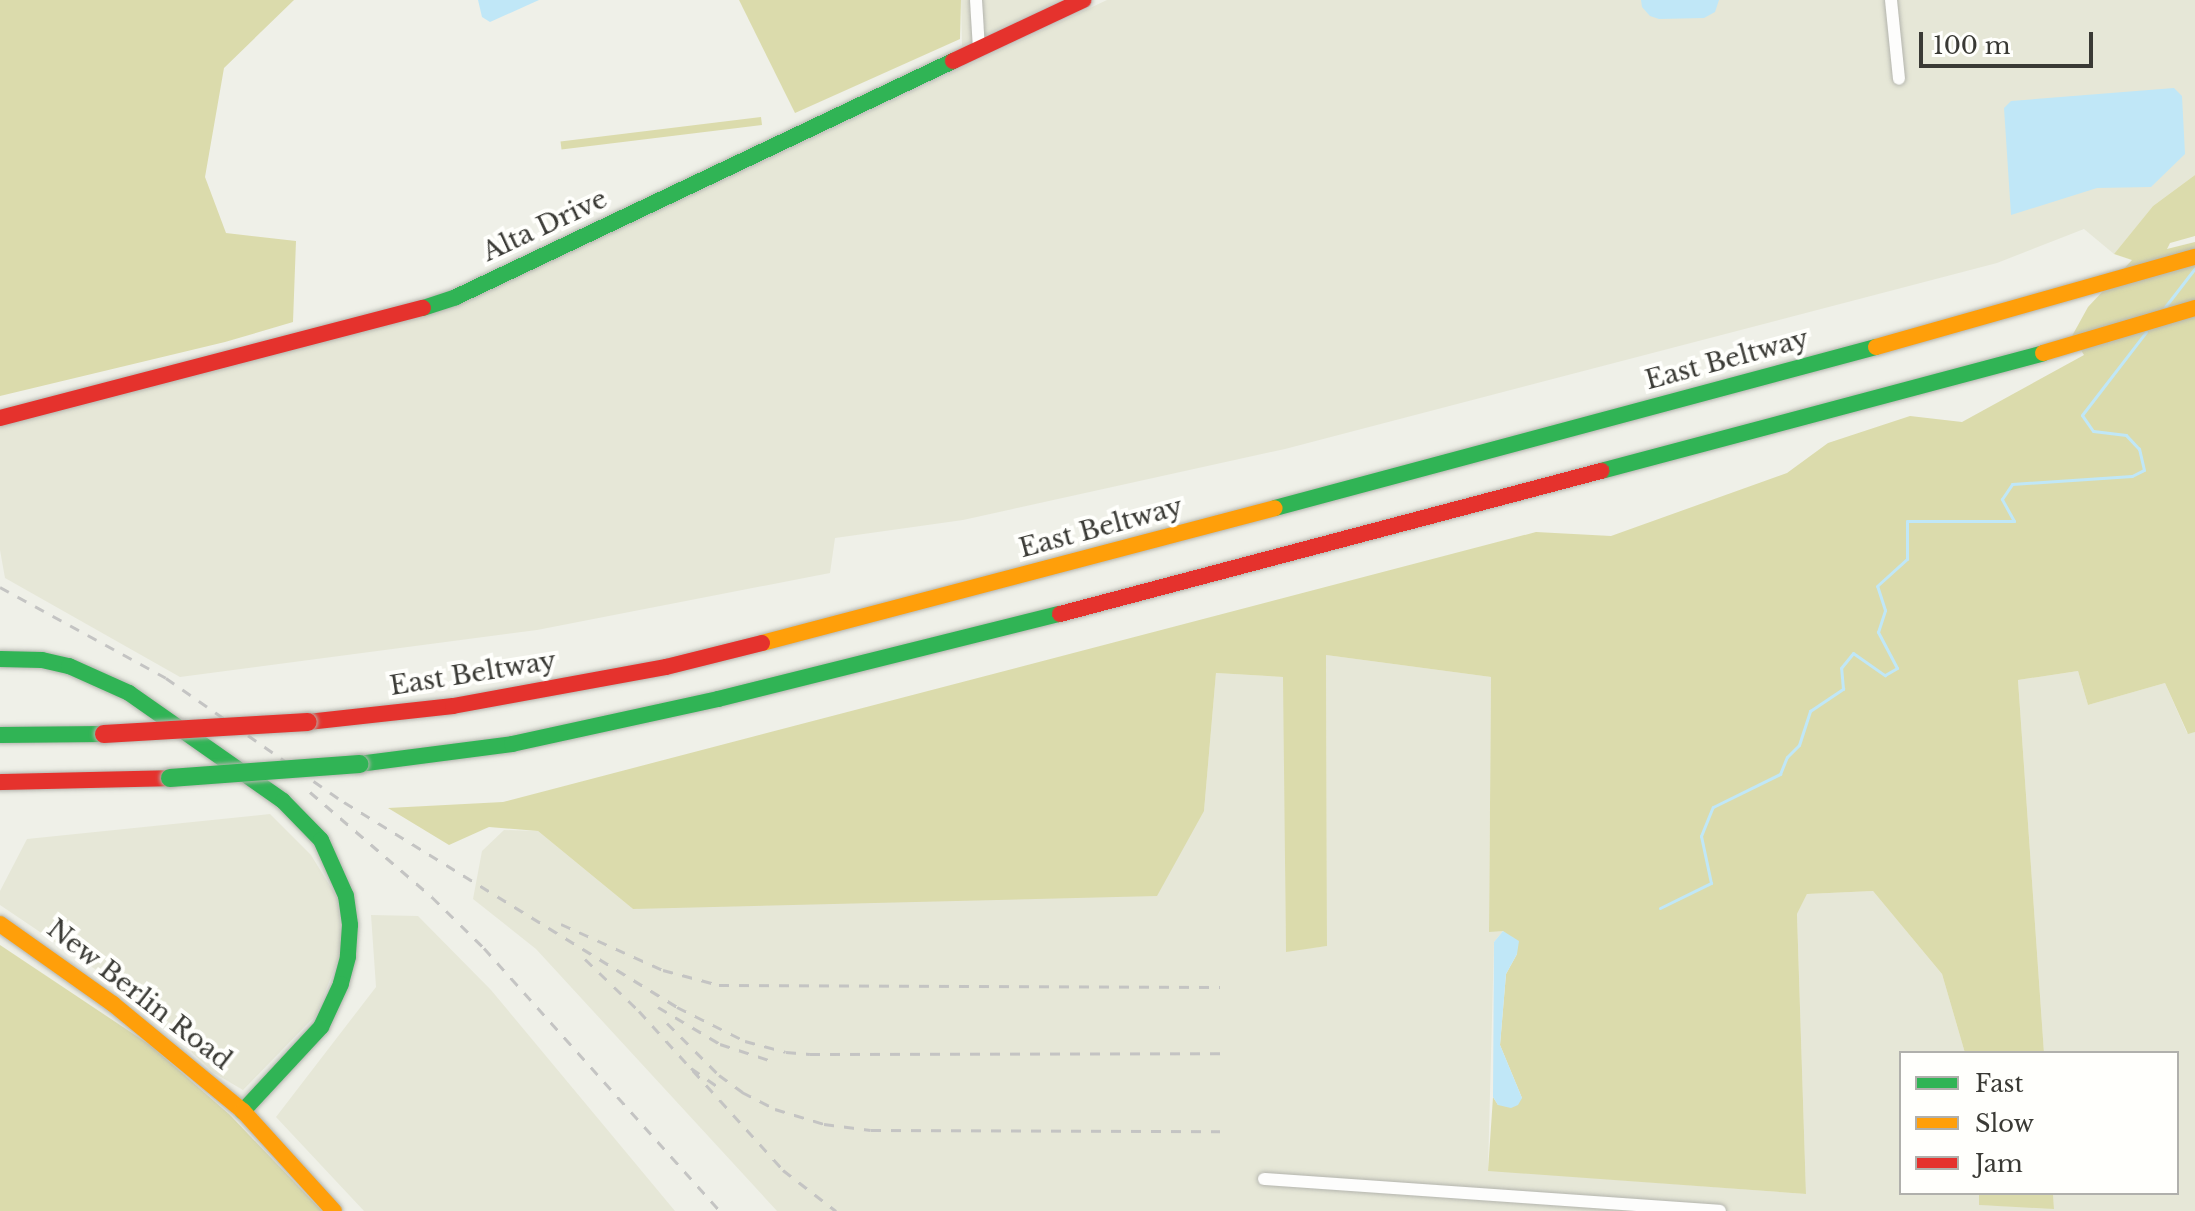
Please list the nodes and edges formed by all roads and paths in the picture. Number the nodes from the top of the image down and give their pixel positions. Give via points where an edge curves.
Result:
1 (976, 0) edge
2 (1083, 0) edge
3 (1891, 0) edge
4 (979, 49) junction
5 (1899, 79) dead end
6 (2195, 257) edge
7 (2195, 308) edge
8 (0, 418) edge
9 (0, 659) edge
10 (0, 735) edge
11 (0, 782) edge
12 (0, 924) edge
13 (243, 1111) junction
14 (1264, 1179) dead end
15 (334, 1211) edge
16 (1720, 1211) edge

1 - 4 street
2 - 4 main road, Alta Drive
3 - 5 street
4 - 8 main road, Alta Drive via 456,297
6 - 10 main road, East Beltway, bridge via 1047,570 666,667 453,706 308,722
7 - 11 main road, bridge via 1158,590 512,744 359,764 170,778
9 - 13 main road via 69,666 129,693 283,801 328,852 346,896 350,925 341,984 321,1027
12 - 13 main road, New Berlin Road via 113,1004
13 - 15 main road, New Berlin Road
14 - 16 street

